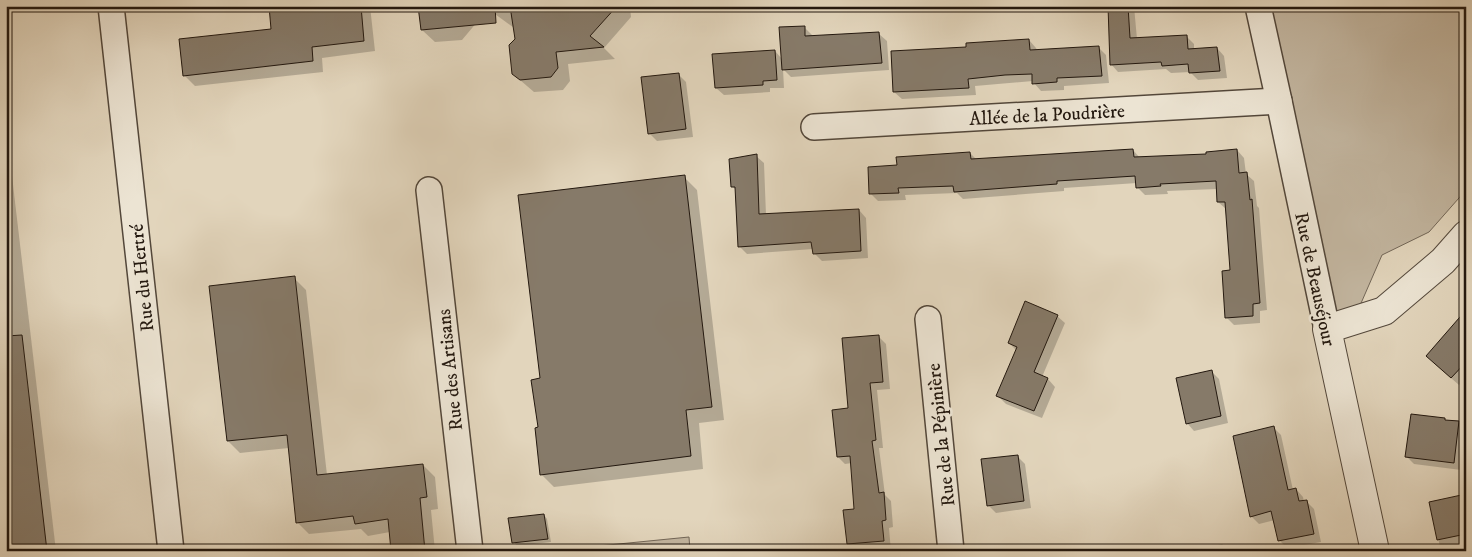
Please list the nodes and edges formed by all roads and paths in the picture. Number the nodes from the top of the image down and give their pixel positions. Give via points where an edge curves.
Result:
1 (111, 6) edge
2 (1258, 6) edge
3 (1279, 101) junction
4 (814, 127) dead end
5 (429, 190) dead end
6 (1466, 235) edge
7 (928, 320) dead end
8 (1327, 329) junction
9 (171, 551) edge
10 (470, 551) edge
11 (951, 551) edge
12 (1375, 551) edge

1 - 9 street, Rue du Hertré
2 - 3 street, Rue de Beauséjour
3 - 4 street, Allée de la Poudrière
3 - 8 street, Rue de Beauséjour
5 - 10 street, Rue des Artisans
6 - 8 street via 1443,261 1384,311
7 - 11 street, Rue de la Pépinière
8 - 12 street, Rue de Beauséjour

